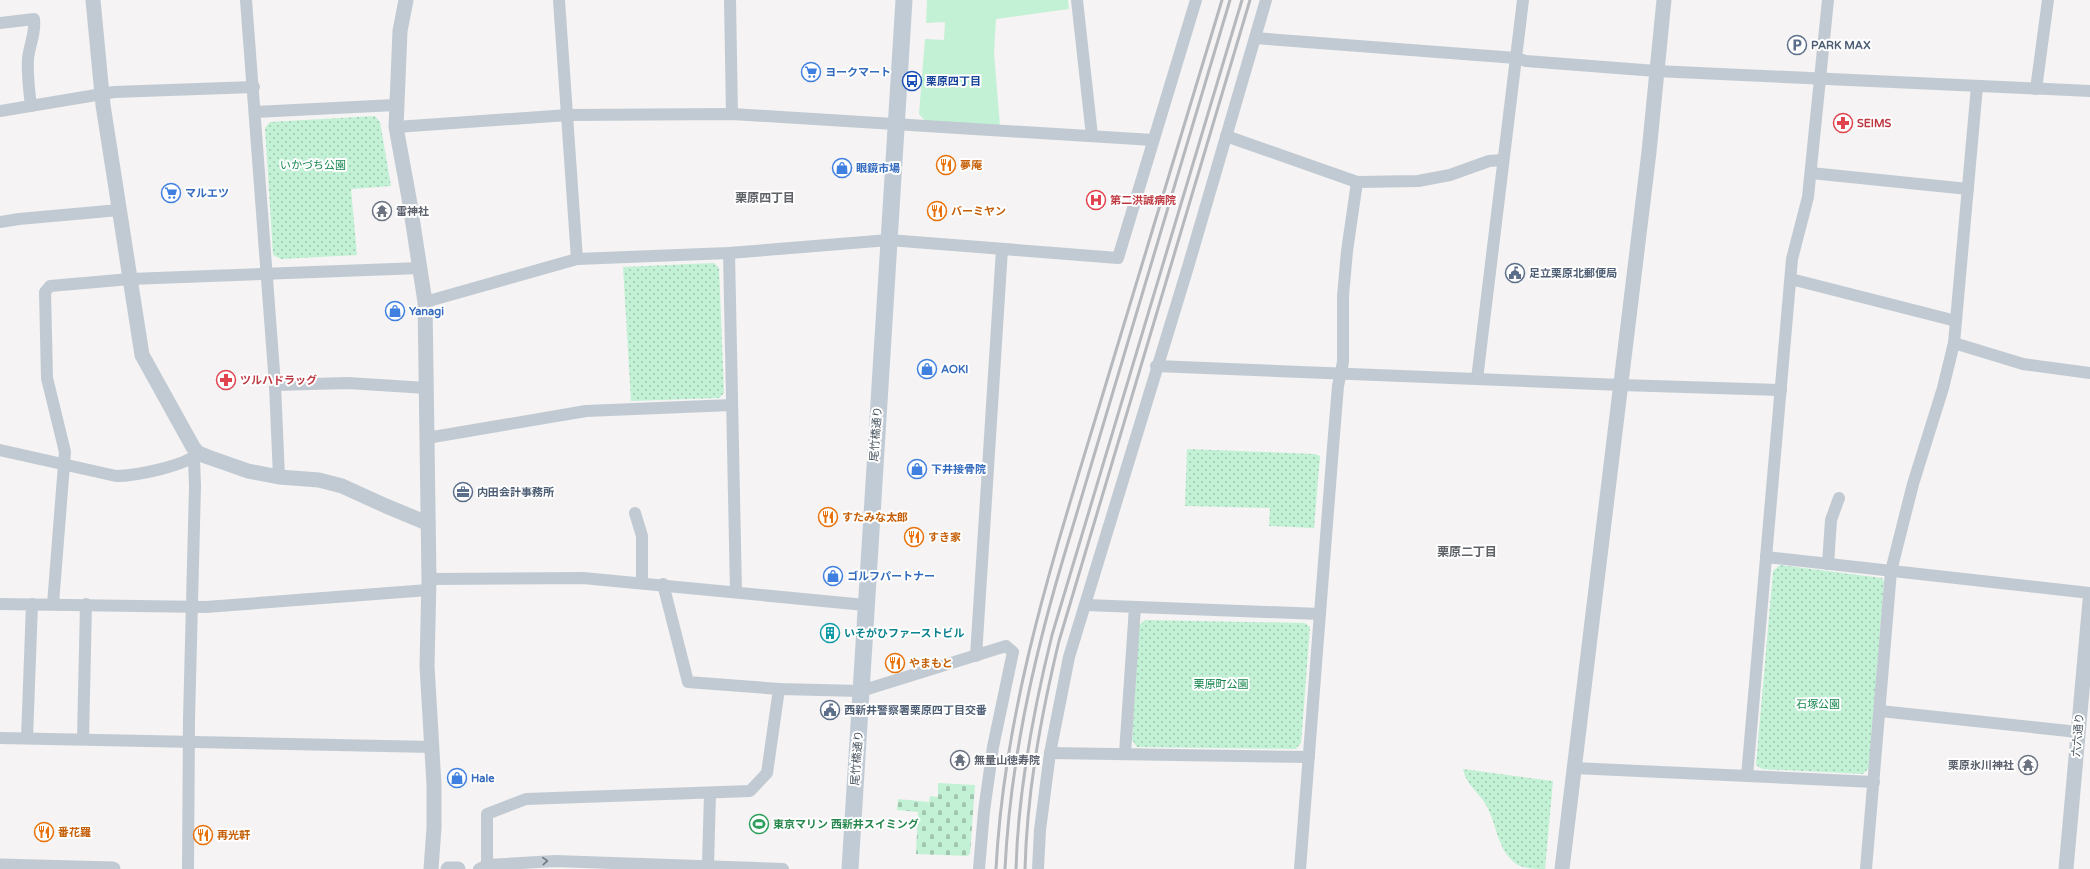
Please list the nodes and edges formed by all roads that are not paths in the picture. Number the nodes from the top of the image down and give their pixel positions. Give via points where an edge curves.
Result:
1 (93, 0) edge
2 (246, 0) edge
3 (409, 0) edge
4 (559, 0) edge
5 (730, 0) edge
6 (904, 0) edge
7 (1077, 0) edge
8 (1196, 0) edge
9 (1266, 0) edge
10 (1523, 0) edge
11 (1664, 0) edge
12 (1828, 0) edge
13 (2048, 0) edge
14 (0, 23) edge
15 (1255, 38) junction
16 (1516, 58) junction
17 (1656, 71) junction
18 (1820, 78) junction
19 (1977, 86) junction
20 (254, 87) junction
21 (2036, 89) junction
22 (2090, 91) edge
23 (102, 94) junction
24 (395, 105) junction
25 (31, 106) junction
26 (0, 110) edge
27 (255, 112) junction
28 (732, 114) junction
29 (568, 116) junction
30 (896, 125) junction
31 (396, 127) junction
32 (1092, 136) junction
33 (1226, 136) junction
34 (1153, 140) junction
35 (1503, 160) junction
36 (1811, 173) junction
37 (1357, 182) junction
38 (1968, 189) junction
39 (119, 210) junction
40 (0, 222) edge
41 (889, 240) junction
42 (1002, 249) junction
43 (729, 253) junction
44 (577, 259) junction
45 (420, 268) junction
46 (266, 274) junction
47 (130, 279) junction
48 (1791, 279) junction
49 (425, 302) junction
50 (1956, 321) junction
51 (1954, 343) junction
52 (1156, 366) junction
53 (2090, 373) edge
54 (1341, 374) junction
55 (1477, 379) junction
56 (275, 385) junction
57 (1621, 385) junction
58 (426, 388) junction
59 (1782, 390) junction
60 (732, 405) junction
61 (427, 438) junction
62 (0, 450) edge
63 (196, 456) junction
64 (64, 464) junction
65 (279, 477) junction
66 (1839, 498) dead end
67 (635, 513) dead end
68 (427, 522) junction
69 (1766, 557) junction
70 (1828, 564) junction
71 (1891, 571) junction
72 (642, 582) junction
73 (428, 584) junction
74 (663, 584) junction
75 (736, 592) junction
76 (2090, 593) edge
77 (2090, 600) edge
78 (0, 604) edge
79 (32, 604) junction
80 (53, 604) junction
81 (86, 604) junction
82 (865, 605) junction
83 (1086, 605) junction
84 (192, 607) junction
85 (1135, 608) junction
86 (1320, 614) junction
87 (976, 656) junction
88 (779, 689) junction
89 (861, 691) junction
90 (1880, 711) junction
91 (2078, 732) junction
92 (0, 738) edge
93 (27, 738) junction
94 (83, 739) junction
95 (189, 742) junction
96 (432, 746) junction
97 (1050, 753) junction
98 (1125, 754) junction
99 (1309, 757) junction
100 (1574, 768) junction
101 (1747, 776) junction
102 (1874, 782) junction
103 (710, 793) junction
104 (0, 866) edge
105 (708, 866) junction
106 (483, 867) edge
107 (110, 869) edge
108 (113, 869) edge
109 (188, 869) edge
110 (431, 869) edge
111 (448, 869) edge
112 (458, 869) edge
113 (783, 869) edge
114 (850, 869) edge
115 (980, 869) edge
116 (1038, 869) edge
117 (1300, 869) edge
118 (1562, 869) edge
119 (1866, 869) edge
120 (2066, 869) edge

1 - 23 street
2 - 20 street
3 - 24 street via 400,30
4 - 29 street
5 - 28 street
6 - 30 main road, 尾竹橋通り
7 - 32 street
8 - 34 street
9 - 15 street
10 - 16 street
11 - 17 street
12 - 18 street
13 - 21 street
14 - 25 street via 34,19 35,27 28,58
15 - 16 street
15 - 33 street
16 - 17 street via 1526,61
16 - 35 street
17 - 18 street
17 - 57 street via 1649,152
18 - 19 street
18 - 36 street
19 - 21 street
19 - 38 street
20 - 23 street
20 - 27 street
21 - 22 street
23 - 25 street
23 - 39 street
24 - 27 street
24 - 31 street
25 - 26 street
27 - 46 street
28 - 29 street
28 - 30 street
29 - 31 street
29 - 44 street
30 - 32 street
30 - 41 main road, 尾竹橋通り
31 - 45 street
32 - 34 street
33 - 37 street
33 - 52 street
34 - 42 street via 1118,258
35 - 37 street via 1489,160 1450,176 1418,181
35 - 55 street
36 - 38 street
36 - 48 street via 1808,197 1792,259
37 - 54 street via 1344,288
38 - 50 street
39 - 40 street
39 - 47 street
41 - 42 street
41 - 43 street
41 - 82 main road, 尾竹橋通り
42 - 87 street
43 - 44 street
43 - 60 street
44 - 49 street
45 - 46 street
45 - 49 street
46 - 47 street
46 - 56 street
47 - 63 street via 142,355
47 - 64 street via 50,286 45,292 46,378 65,452
48 - 50 street
48 - 59 street
49 - 58 street
50 - 51 street
51 - 53 street via 2023,364
51 - 71 street
52 - 54 street
52 - 83 street
54 - 55 street
54 - 86 street
55 - 57 street
56 - 58 street via 348,383
56 - 65 street
57 - 59 street
57 - 100 street
58 - 61 street
59 - 69 street
60 - 61 street via 586,411
60 - 75 street
61 - 68 street
62 - 64 street
63 - 64 street via 134,476 116,476
63 - 65 street
63 - 84 street
64 - 80 street
65 - 68 street via 319,480 342,486
66 - 70 street via 1831,520
67 - 72 street via 642,536
68 - 73 street
69 - 70 street
69 - 101 street
70 - 71 street
71 - 76 street
71 - 90 street
72 - 73 street via 582,578
72 - 74 street
73 - 84 street
73 - 96 street via 427,666
74 - 75 street
74 - 88 street via 688,682
75 - 82 street
77 - 91 street, 六六通り
78 - 79 street
79 - 80 street
79 - 93 street
80 - 81 street
81 - 84 street
81 - 94 street
82 - 89 main road, 尾竹橋通り
83 - 85 street
83 - 97 street via 1069,657
84 - 95 street
85 - 86 street
85 - 98 street
86 - 99 street
87 - 89 street
87 - 115 street via 1006,646 1013,652 984,811
88 - 89 street
88 - 103 street via 767,773 750,791
89 - 114 main road, 尾竹橋通り
90 - 91 street
90 - 102 street
91 - 120 street, 六六通り
92 - 93 street
93 - 94 street
94 - 95 street
95 - 96 street
95 - 109 street
96 - 110 street via 434,828
97 - 98 street
97 - 116 street via 1040,830
98 - 99 street
99 - 117 street
100 - 101 street
100 - 118 street
101 - 102 street
102 - 119 street
103 - 105 street
103 - 106 street via 526,799 487,814
104 - 107 street
106 -> 105 street via 555,861
105 - 113 street
107 - 108 street
111 - 112 street

